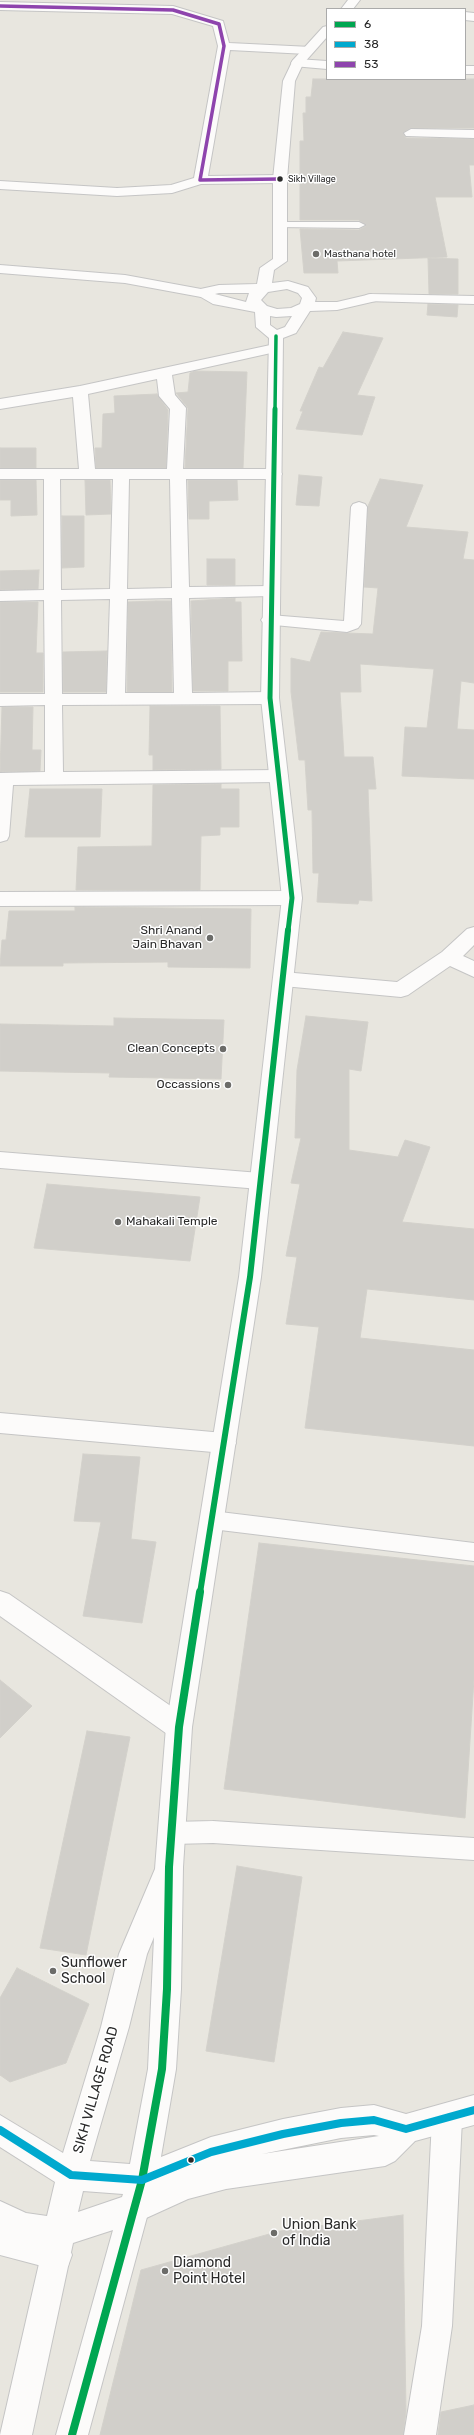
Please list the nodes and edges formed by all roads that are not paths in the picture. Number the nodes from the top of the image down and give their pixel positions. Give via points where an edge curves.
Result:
1 (354, 0) edge
2 (0, 6) edge
3 (348, 8) edge
4 (326, 31) edge
5 (224, 46) junction
6 (308, 50) junction
7 (297, 64) junction
8 (326, 64) edge
9 (411, 133) dead end
10 (474, 134) edge
11 (280, 179) junction
12 (200, 180) junction
13 (0, 184) edge
14 (281, 225) junction
15 (359, 225) dead end
16 (280, 261) junction
17 (0, 269) edge
18 (264, 288) junction
19 (303, 290) junction
20 (200, 292) junction
21 (371, 298) junction
22 (474, 300) edge
23 (305, 307) junction
24 (262, 309) junction
25 (275, 342) junction
26 (164, 372) junction
27 (80, 391) junction
28 (0, 404) edge
29 (52, 473) junction
30 (87, 473) junction
31 (0, 474) edge
32 (176, 474) junction
33 (274, 474) junction
34 (121, 475) junction
35 (359, 507) dead end
36 (271, 590) junction
37 (181, 592) junction
38 (118, 594) junction
39 (52, 595) junction
40 (0, 596) edge
41 (270, 620) junction
42 (183, 698) junction
43 (270, 698) junction
44 (53, 699) junction
45 (116, 699) junction
46 (0, 700) edge
47 (279, 776) junction
48 (54, 778) junction
49 (2, 779) edge
50 (0, 836) edge
51 (292, 898) junction
52 (0, 899) edge
53 (474, 934) edge
54 (449, 958) junction
55 (474, 970) edge
56 (283, 979) junction
57 (0, 1160) edge
58 (260, 1181) junction
59 (0, 1423) edge
60 (224, 1443) junction
61 (212, 1520) junction
62 (474, 1552) edge
63 (0, 1602) edge
64 (179, 1727) junction
65 (172, 1833) junction
66 (474, 1849) edge
67 (169, 1867) junction
68 (461, 2115) edge
69 (406, 2129) junction
70 (0, 2130) edge
71 (71, 2176) junction
72 (142, 2180) junction
73 (133, 2209) junction
74 (0, 2216) edge
75 (0, 2240) edge
76 (58, 2244) junction
77 (16, 2435) edge
78 (72, 2435) edge
79 (420, 2435) edge

1 - 3 street
2 - 5 street via 173,10 219,24
4 - 6 street
5 - 6 street
5 - 12 street
6 - 7 street
7 - 8 street
7 - 11 street via 289,81
9 - 10 street
11 - 12 street
11 - 14 street
12 - 13 street via 172,189 117,192
14 - 15 lane
14 - 16 street
16 - 18 street via 267,268
16 - 19 street via 293,269
17 - 20 street via 125,279
18 - 19 street via 288,285
18 - 20 street
18 - 24 street via 254,296 253,301
19 - 21 street via 330,291
19 - 23 street via 309,298
20 - 24 street via 218,301
21 - 22 street
21 - 23 street via 337,306
23 - 24 street via 285,313
23 - 25 street via 291,330
24 - 25 street via 263,327
25 - 26 street
25 - 33 street, SIKH VILLAGE ROAD
26 - 27 street
26 - 32 street via 167,396 178,408
27 - 28 street
27 - 30 street
29 - 30 street
29 - 31 street
29 - 39 street
30 - 34 street
32 - 33 street
32 - 34 street
32 - 37 street
33 - 36 street, SIKH VILLAGE ROAD
34 - 38 street
35 - 41 street via 352,624 347,627
36 - 37 street
36 - 41 street, SIKH VILLAGE ROAD
37 - 38 street
37 - 42 street
38 - 39 street
38 - 45 street
39 - 40 street
39 - 44 street
41 - 43 street, SIKH VILLAGE ROAD
42 - 43 street
42 - 45 street
43 - 47 street, SIKH VILLAGE ROAD
44 - 45 street
44 - 46 street
44 - 48 street
47 - 48 street
47 - 51 street, SIKH VILLAGE ROAD
48 - 49 street
49 - 50 street
51 - 52 street
51 - 56 street, SIKH VILLAGE ROAD
53 - 54 street
54 - 55 street
54 - 56 street via 401,990
56 - 58 street, SIKH VILLAGE ROAD
57 - 58 street
58 - 60 street, SIKH VILLAGE ROAD via 250,1277
59 - 60 street
60 - 61 street, SIKH VILLAGE ROAD
61 - 62 lane
61 - 64 street, SIKH VILLAGE ROAD
63 - 64 street
64 - 65 street, SIKH VILLAGE ROAD
65 - 66 lane via 213,1832
65 - 67 street, SIKH VILLAGE ROAD
67 - 71 street, SIKH VILLAGE ROAD via 133,1954 115,2027
67 - 72 street, SIKH VILLAGE ROAD via 167,1989 162,2069
68 - 69 street
68 - 79 street via 437,2326
69 - 72 street via 374,2120 291,2132 211,2152
69 - 73 street via 385,2151 226,2174 185,2185
70 - 71 street
71 - 72 street
71 - 76 street, SIKH VILLAGE ROAD
72 - 73 street, SIKH VILLAGE ROAD
73 - 76 street
73 - 78 street, SIKH VILLAGE ROAD
74 - 76 street
75 - 76 street
76 - 77 street, SIKH VILLAGE ROAD

